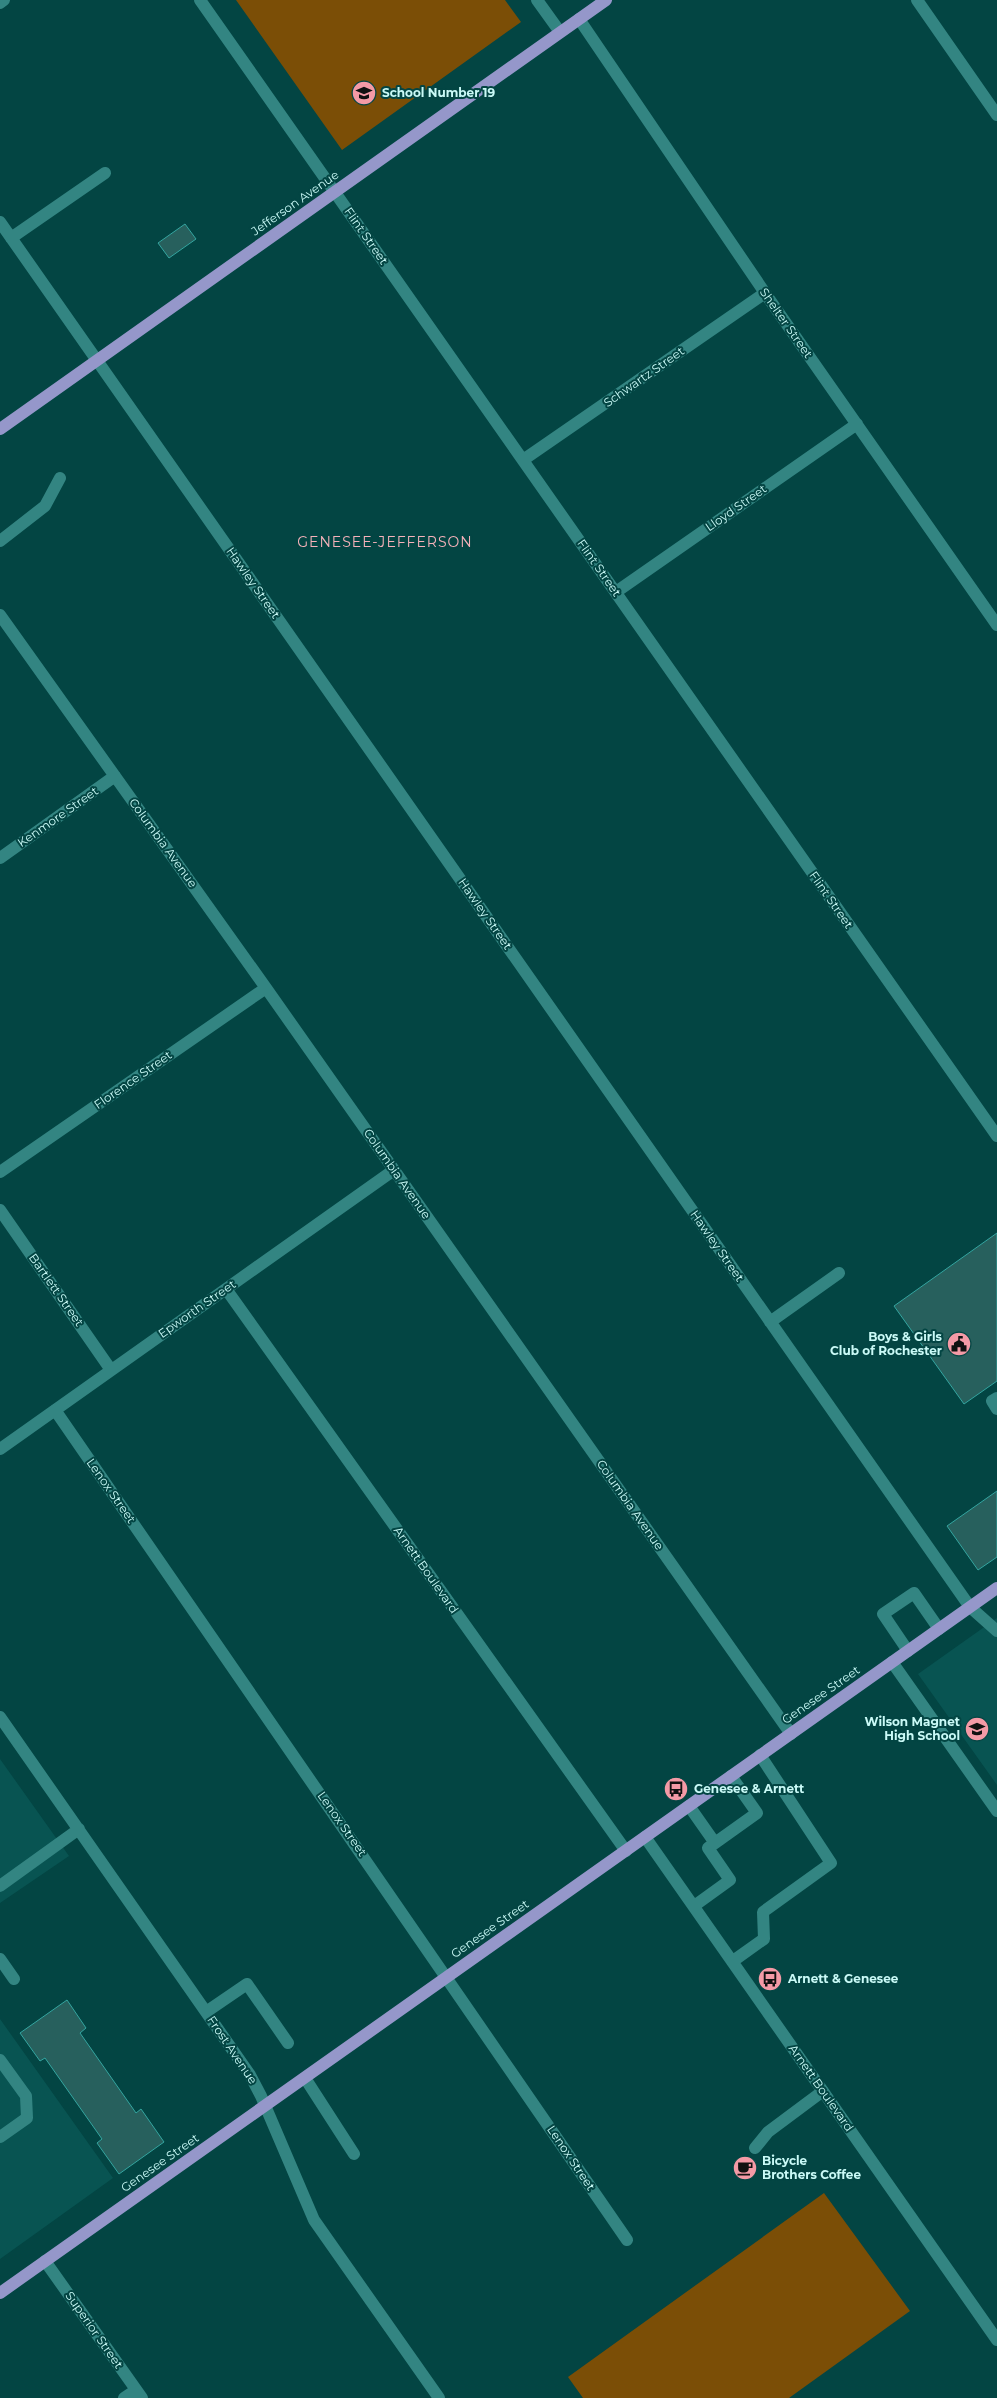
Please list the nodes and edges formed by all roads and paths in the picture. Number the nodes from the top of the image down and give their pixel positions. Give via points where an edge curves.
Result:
1 (4, 0) edge
2 (200, 0) edge
3 (537, 0) edge
4 (606, 0) edge
5 (916, 0) edge
6 (0, 3) edge
7 (579, 19) junction
8 (560, 32) junction
9 (997, 115) edge
10 (105, 173) dead end
11 (335, 192) junction
12 (0, 222) edge
13 (11, 238) junction
14 (765, 293) junction
15 (97, 360) junction
16 (857, 424) junction
17 (0, 429) edge
18 (523, 460) junction
19 (60, 478) dead end
20 (0, 541) edge
21 (616, 592) junction
22 (0, 615) edge
23 (997, 625) edge
24 (115, 776) junction
25 (0, 858) edge
26 (266, 988) junction
27 (997, 1136) edge
28 (394, 1170) junction
29 (0, 1172) edge
30 (0, 1210) edge
31 (838, 1273) dead end
32 (226, 1289) junction
33 (770, 1322) junction
34 (111, 1370) junction
35 (997, 1398) edge
36 (997, 1409) edge
37 (55, 1410) junction
38 (0, 1449) edge
39 (997, 1588) edge
40 (970, 1607) junction
41 (939, 1629) junction
42 (997, 1631) edge
43 (908, 1650) junction
44 (892, 1662) junction
45 (0, 1717) edge
46 (791, 1734) junction
47 (760, 1755) junction
48 (731, 1776) junction
49 (993, 1797) edge
50 (689, 1806) junction
51 (997, 1811) edge
52 (79, 1829) junction
53 (645, 1837) junction
54 (715, 1842) junction
55 (626, 1850) junction
56 (0, 1886) edge
57 (694, 1906) junction
58 (0, 1959) edge
59 (732, 1961) junction
60 (447, 1977) junction
61 (14, 1979) dead end
62 (206, 2012) junction
63 (288, 2044) dead end
64 (1, 2062) edge
65 (305, 2078) junction
66 (823, 2091) junction
67 (265, 2106) junction
68 (0, 2137) edge
69 (755, 2148) dead end
70 (354, 2154) dead end
71 (627, 2240) dead end
72 (46, 2261) junction
73 (0, 2293) edge
74 (997, 2340) edge
75 (139, 2394) edge
76 (124, 2398) edge
77 (439, 2398) edge

1 - 6 street
2 - 11 street, Flint Street
3 - 8 street
4 - 7 main road, Jefferson Avenue
5 - 9 street
7 - 8 main road, Jefferson Avenue
7 - 14 street, Shelter Street
8 - 11 main road, Jefferson Avenue
10 - 13 street
11 - 15 main road, Jefferson Avenue
11 - 18 street, Flint Street
12 - 13 street, Hawley Street
13 - 15 street, Hawley Street
14 - 16 street, Shelter Street
14 - 18 street, Schwartz Street
15 - 17 main road, Jefferson Avenue
15 - 33 street, Hawley Street
16 - 21 street, Lloyd Street
16 - 23 street, Shelter Street
18 - 21 street, Flint Street
19 - 20 street via 45,506
21 - 27 street, Flint Street
22 - 24 street, Columbia Avenue
24 - 25 street, Kenmore Street
24 - 26 street, Columbia Avenue
26 - 28 street, Columbia Avenue
26 - 29 street, Florence Street
28 - 32 street, Epworth Street
28 - 46 street, Columbia Avenue
30 - 34 street, Bartlett Street
31 - 33 street
32 - 34 street, Epworth Street
32 - 55 street, Arnett Boulevard
33 - 40 street, Hawley Street
34 - 37 street, Epworth Street
35 - 36 street via 992,1401
37 - 38 street, Epworth Street
37 - 60 street, Lenox Street
39 - 40 main road, Genesee Street
40 - 41 main road, Genesee Street
40 - 42 street, Hawley Street
41 - 43 main road, Genesee Street
41 - 43 street via 914,1593 906,1598 883,1614
43 - 44 main road, Genesee Street
44 - 46 main road, Genesee Street
44 - 49 street
45 - 52 street, Frost Avenue
46 - 47 main road, Genesee Street
47 - 48 main road, Genesee Street
47 - 59 street via 831,1863 763,1912 764,1938
48 - 50 main road, Genesee Street
48 - 54 street via 757,1813
49 - 51 street
50 - 53 main road, Genesee Street
50 - 54 street
52 - 56 street
52 - 62 street, Frost Avenue
53 - 55 main road, Genesee Street
53 - 57 street, Arnett Boulevard
54 - 57 street via 708,1848 730,1880
55 - 60 main road, Genesee Street
57 - 59 street, Arnett Boulevard
58 - 61 street
59 - 66 street, Arnett Boulevard
60 - 65 main road, Genesee Street
60 - 71 street, Lenox Street
62 - 63 street via 247,1984
62 - 67 street, Frost Avenue via 250,2075
64 - 68 street via 26,2096 27,2118
65 - 67 main road, Genesee Street
65 - 70 street
66 - 69 street via 768,2132
66 - 74 street, Arnett Boulevard
67 - 72 main road, Genesee Street
67 - 77 street, Frost Avenue via 314,2220
72 - 73 main road, Genesee Street
72 - 75 street, Superior Street
75 - 76 street

